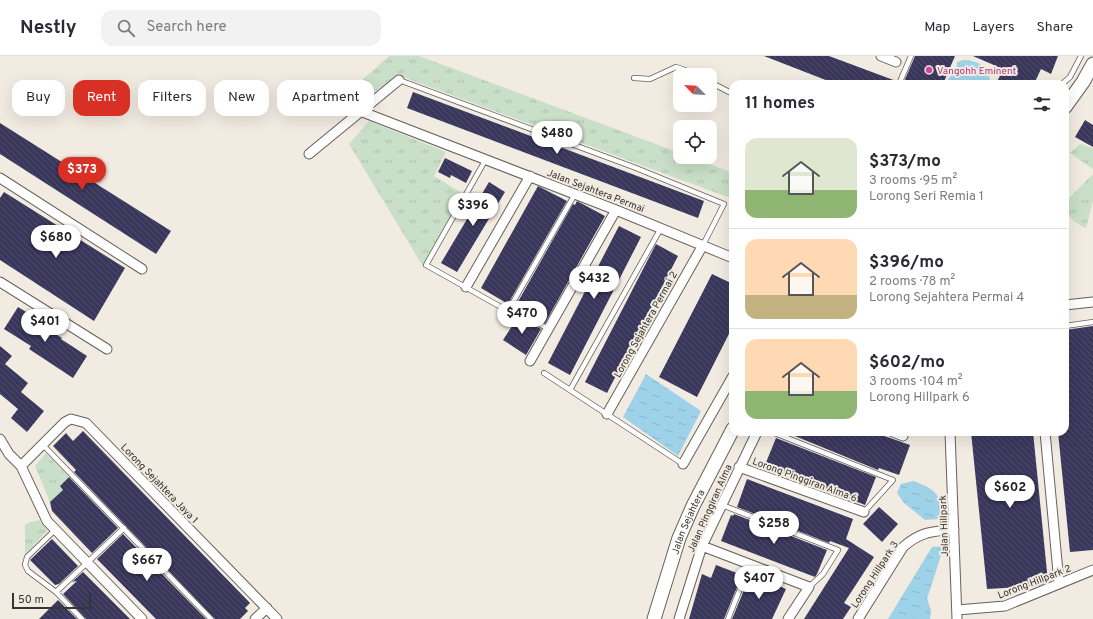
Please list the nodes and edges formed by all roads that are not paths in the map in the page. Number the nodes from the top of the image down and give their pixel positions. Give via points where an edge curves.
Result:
1 (881, 56) edge
2 (911, 56) edge
3 (1081, 56) edge
4 (896, 62) dead end
5 (1093, 64) edge
6 (673, 68) edge
7 (634, 78) dead end
8 (399, 80) joint
9 (901, 80) edge
10 (1067, 80) edge
11 (717, 86) edge
12 (729, 92) edge
13 (374, 100) edge
14 (1069, 102) edge
15 (354, 116) edge
16 (373, 116) edge
17 (309, 154) dead end
18 (486, 159) junction
19 (530, 176) junction
20 (0, 178) edge
21 (575, 194) junction
22 (616, 210) junction
23 (661, 228) junction
24 (703, 245) junction
25 (729, 256) edge
26 (142, 269) dead end
27 (0, 282) edge
28 (466, 287) junction
29 (1093, 302) edge
30 (1069, 305) edge
31 (508, 311) junction
32 (1093, 322) edge
33 (1069, 325) edge
34 (549, 328) junction
35 (107, 349) dead end
36 (530, 361) dead end
37 (544, 373) dead end
38 (729, 383) edge
39 (570, 390) junction
40 (607, 414) junction
41 (729, 436) edge
42 (755, 436) edge
43 (782, 436) edge
44 (950, 436) edge
45 (1045, 436) edge
46 (0, 439) edge
47 (43, 445) junction
48 (683, 464) joint
49 (20, 466) junction
50 (740, 467) junction
51 (722, 505) junction
52 (864, 512) joint
53 (124, 528) junction
54 (54, 530) junction
55 (954, 530) junction
56 (702, 546) junction
57 (87, 563) junction
58 (750, 564) junction
59 (1093, 570) edge
60 (1059, 583) junction
61 (809, 587) junction
62 (56, 592) junction
63 (267, 608) junction
64 (957, 615) edge
65 (82, 619) edge
66 (142, 619) edge
67 (212, 619) edge
68 (255, 619) edge
69 (277, 619) edge
70 (654, 619) edge
71 (679, 619) edge
72 (728, 619) edge
73 (788, 619) edge
74 (858, 619) edge

1 - 4 street
2 - 9 lane
3 - 10 lane
5 - 14 main road via 1084,82
6 - 7 lane via 650,79
8 - 13 street
8 - 24 lane via 636,168 724,204
11 - 12 lane
15 - 17 street
16 - 18 street, Jalan Sejahtera Permai
18 - 19 street, Jalan Sejahtera Permai
18 - 28 lane via 426,265
19 - 21 street, Jalan Sejahtera Permai
19 - 28 street
20 - 26 street
21 - 22 street, Jalan Sejahtera Permai
21 - 31 lane
22 - 23 street, Jalan Sejahtera Permai
22 - 34 street
23 - 24 street, Jalan Sejahtera Permai
23 - 39 lane
24 - 25 street, Jalan Sejahtera Permai
24 - 40 street, Lorong Sejahtera Permai 2
27 - 35 street
28 - 31 lane
29 - 30 street
31 - 34 lane via 516,312
32 - 33 lane
34 - 36 street
37 - 39 lane
38 - 48 street
39 - 40 lane
40 - 48 lane
41 - 70 main road, Jalan Sejahtera via 679,538
42 - 50 street, Jalan Pinggiran Alma
43 - 52 lane via 893,480
44 - 55 street, Jalan Hillpark
45 - 60 street
46 - 49 street
47 - 49 street, Lorong Sejahtera Jaya 1
47 - 53 lane
47 - 63 street, Lorong Sejahtera Jaya 1 via 65,422 72,419 86,423
49 - 54 street via 41,510
50 - 51 street, Jalan Pinggiran Alma
50 - 52 street, Lorong Pinggiran Alma 6
51 - 56 street, Jalan Pinggiran Alma
51 - 61 lane via 838,550 823,574
53 - 57 lane
53 - 67 lane
54 - 57 street
54 - 62 lane via 27,557 25,565 28,571
55 - 64 street, Jalan Hillpark
55 - 74 street, Lorong Hillpark 3 via 925,532 913,538 904,547
56 - 58 street
56 - 71 street, Jalan Pinggiran Alma
57 - 62 lane
57 - 66 street
58 - 61 street
58 - 72 lane
59 - 60 street, Lorong Hillpark 2
60 - 64 street, Lorong Hillpark 2 via 1005,606
61 - 73 street
62 - 65 lane
63 - 68 street
63 - 69 street, Lorong Sejahtera Jaya 1

